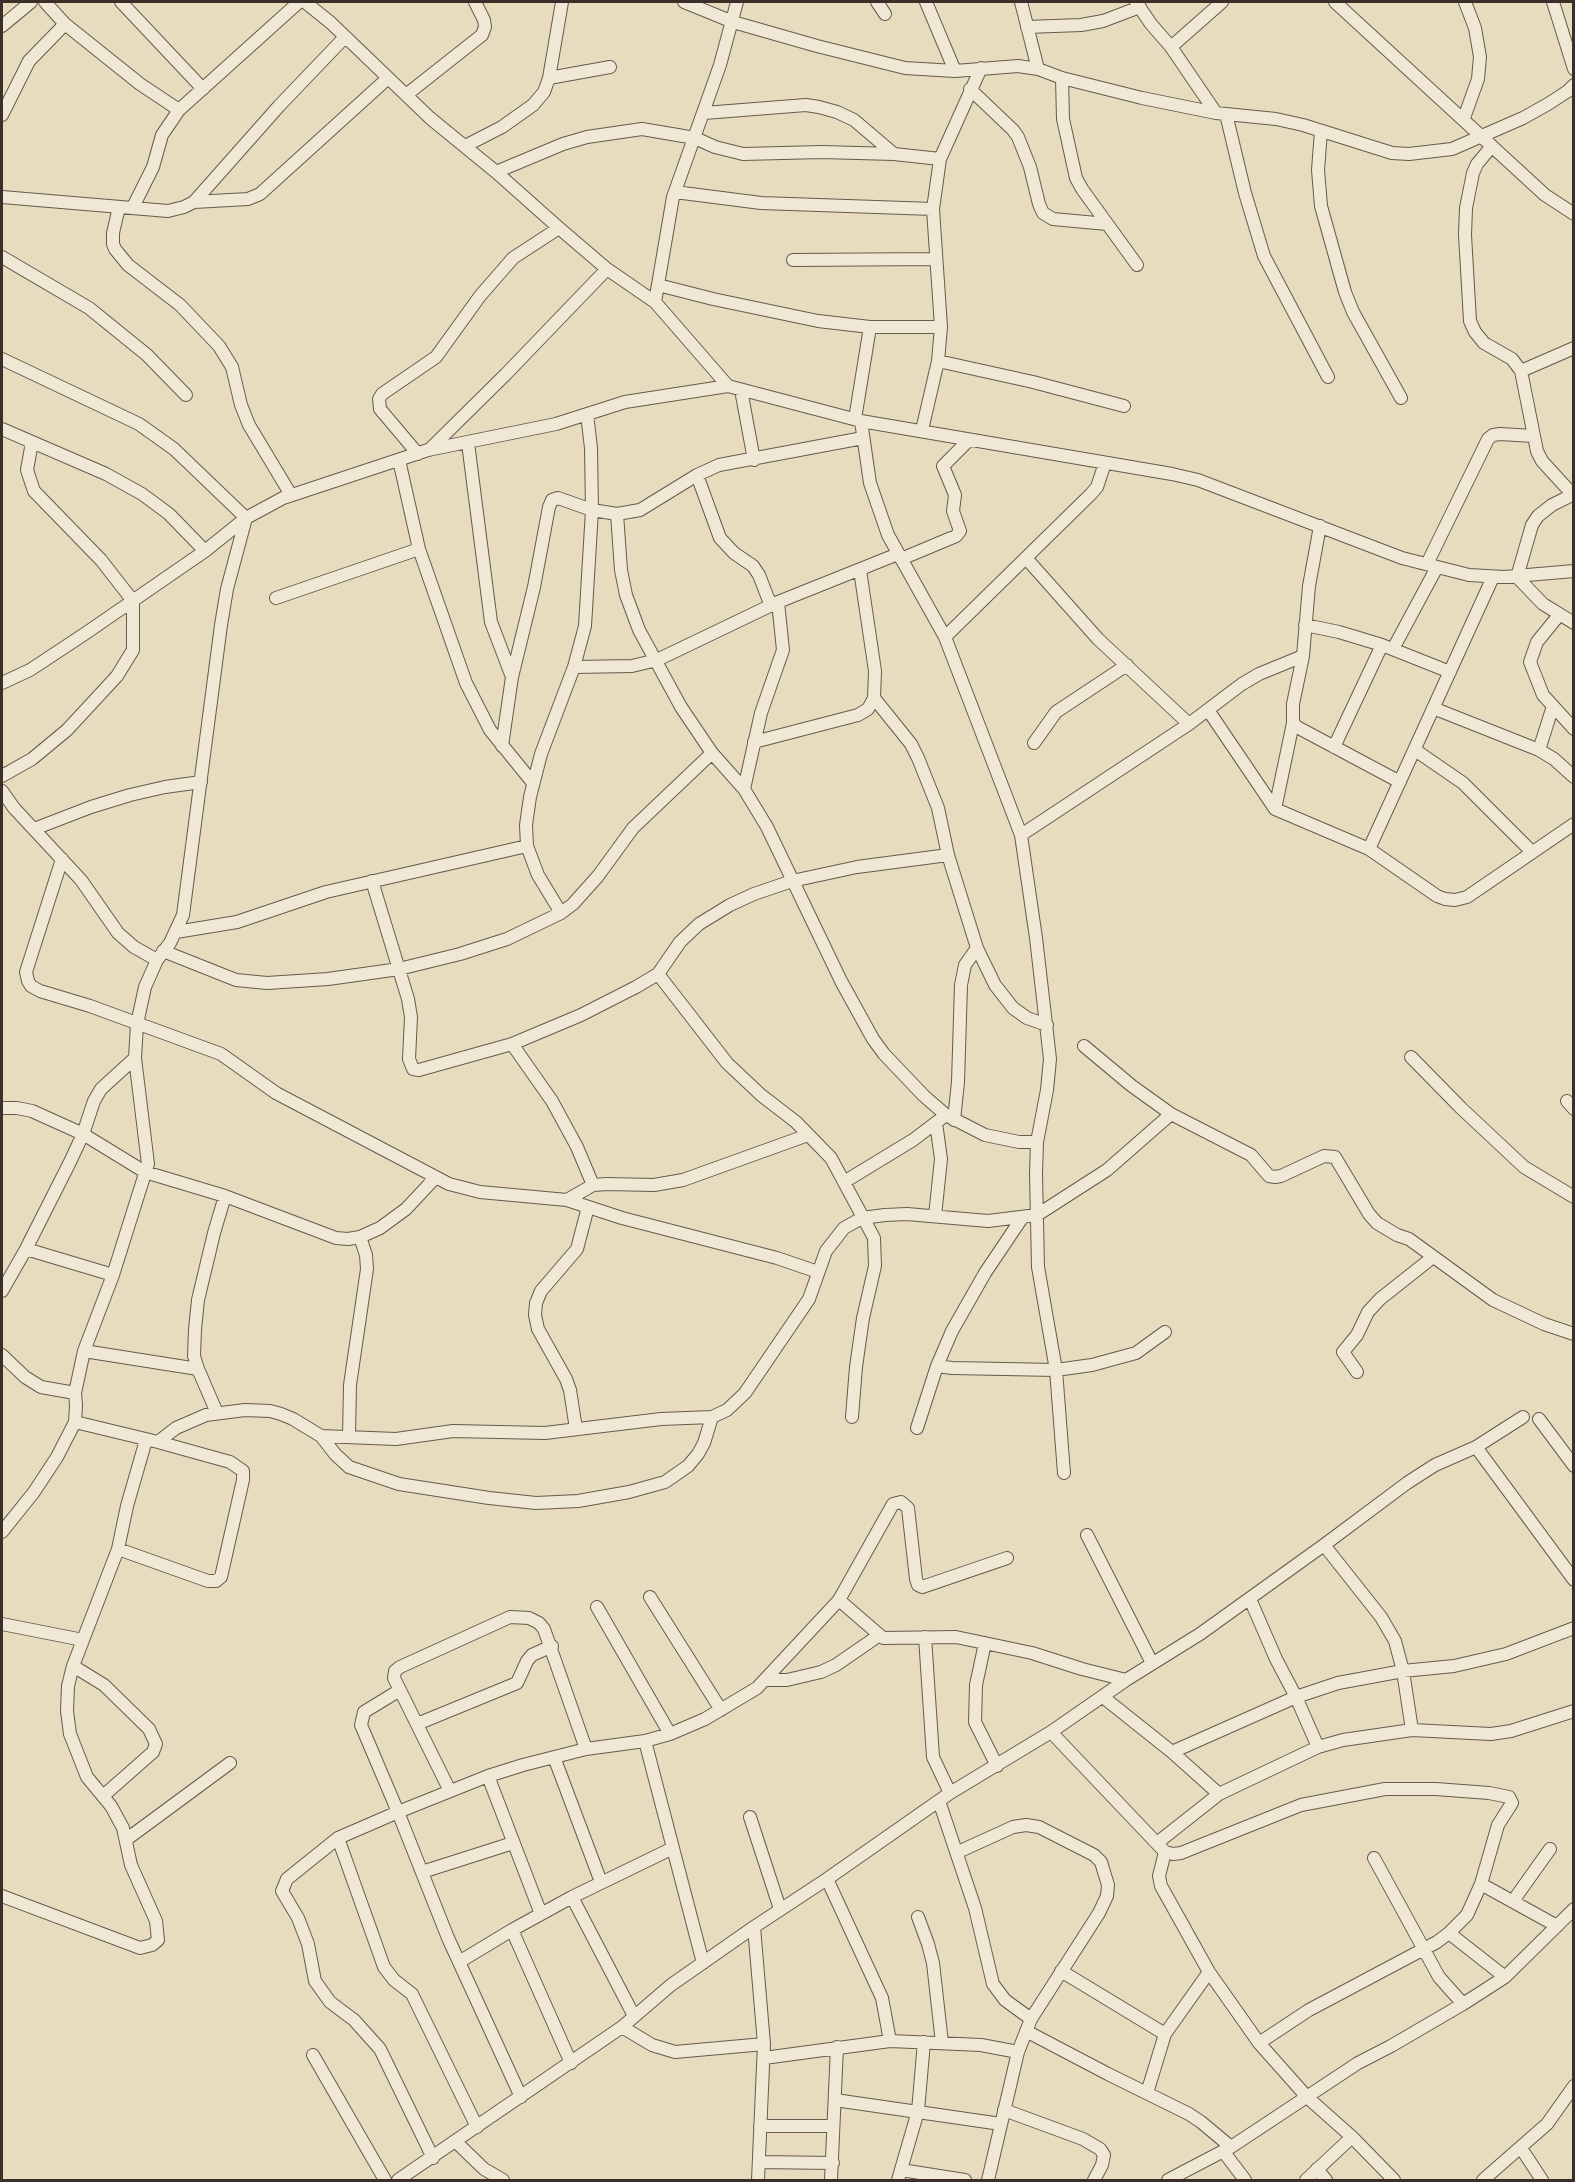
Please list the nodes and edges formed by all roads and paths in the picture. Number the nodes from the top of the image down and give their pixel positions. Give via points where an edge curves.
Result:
1 (31, 2) edge
2 (45, 2) edge
3 (121, 2) edge
4 (299, 2) edge
5 (305, 2) edge
6 (475, 2) edge
7 (562, 2) edge
8 (684, 2) edge
9 (737, 2) edge
10 (877, 2) edge
11 (926, 2) edge
12 (1021, 2) edge
13 (1222, 2) edge
14 (1335, 2) edge
15 (1465, 2) edge
16 (1552, 2) edge
17 (1138, 4) edge
18 (885, 14) dead end
19 (733, 22) junction
20 (65, 24) junction
21 (2, 26) edge
22 (1027, 27) junction
23 (345, 38) junction
24 (1171, 47) junction
25 (610, 68) dead end
26 (981, 68) junction
27 (1038, 69) junction
28 (1574, 69) edge
29 (955, 71) junction
30 (388, 78) junction
31 (549, 78) junction
32 (1062, 78) junction
33 (203, 89) junction
34 (970, 89) junction
35 (1572, 92) edge
36 (6, 95) edge
37 (406, 95) junction
38 (179, 110) junction
39 (704, 113) junction
40 (1221, 113) junction
41 (2, 115) edge
42 (1464, 118) junction
43 (1321, 131) junction
44 (1483, 136) junction
45 (694, 138) junction
46 (465, 146) junction
47 (1492, 146) junction
48 (894, 154) junction
49 (940, 159) junction
50 (496, 172) junction
51 (675, 192) junction
52 (2, 197) edge
53 (194, 202) junction
54 (119, 207) junction
55 (133, 207) junction
56 (933, 209) junction
57 (1574, 214) edge
58 (1107, 224) junction
59 (559, 228) junction
60 (2, 256) edge
61 (935, 259) junction
62 (793, 260) dead end
63 (1137, 265) dead end
64 (607, 269) junction
65 (658, 285) junction
66 (655, 302) junction
67 (870, 327) junction
68 (941, 327) junction
69 (1574, 348) edge
70 (2, 359) edge
71 (939, 361) junction
72 (1521, 371) junction
73 (1328, 377) dead end
74 (728, 386) junction
75 (741, 390) junction
76 (186, 395) dead end
77 (1401, 398) dead end
78 (1124, 406) dead end
79 (587, 414) junction
80 (858, 420) junction
81 (2, 429) edge
82 (922, 430) junction
83 (1533, 436) junction
84 (863, 438) junction
85 (969, 440) junction
86 (32, 442) junction
87 (468, 443) junction
88 (423, 452) junction
89 (399, 460) junction
90 (754, 460) junction
91 (1106, 464) junction
92 (697, 475) junction
93 (291, 495) junction
94 (1573, 495) edge
95 (592, 510) junction
96 (617, 514) junction
97 (246, 518) junction
98 (1320, 526) junction
99 (419, 549) junction
100 (205, 551) junction
101 (899, 556) junction
102 (1026, 558) junction
103 (1432, 566) junction
104 (860, 570) junction
105 (1574, 571) edge
106 (1493, 577) junction
107 (1517, 577) junction
108 (276, 598) dead end
109 (133, 601) junction
110 (775, 604) junction
111 (1559, 615) junction
112 (1574, 623) edge
113 (1305, 625) junction
114 (945, 637) junction
115 (1387, 647) junction
116 (1303, 656) junction
117 (657, 660) junction
118 (1126, 665) junction
119 (574, 667) junction
120 (1450, 672) junction
121 (512, 677) junction
122 (6, 681) edge
123 (2, 690) edge
124 (874, 698) junction
125 (1553, 706) junction
126 (1433, 708) junction
127 (1208, 710) junction
128 (1293, 723) junction
129 (1189, 724) junction
130 (1574, 729) edge
131 (754, 742) junction
132 (1034, 743) dead end
133 (502, 746) junction
134 (1334, 747) junction
135 (1415, 750) junction
136 (1539, 750) junction
137 (712, 753) junction
138 (2, 776) edge
139 (1574, 777) edge
140 (201, 782) junction
141 (1400, 782) junction
142 (533, 783) junction
143 (744, 789) junction
144 (2, 791) edge
145 (1275, 809) junction
146 (1574, 824) edge
147 (34, 829) junction
148 (1021, 835) junction
149 (527, 846) junction
150 (1369, 849) junction
151 (1532, 852) junction
152 (948, 855) junction
153 (62, 859) junction
154 (372, 880) junction
155 (792, 880) junction
156 (561, 913) junction
157 (176, 932) junction
158 (978, 948) junction
159 (160, 956) junction
160 (399, 969) junction
161 (658, 974) junction
162 (137, 1024) junction
163 (1047, 1025) junction
164 (512, 1044) junction
165 (1084, 1046) dead end
166 (1411, 1057) dead end
167 (135, 1058) junction
168 (2, 1108) edge
169 (1171, 1114) junction
170 (945, 1119) junction
171 (83, 1134) junction
172 (808, 1135) junction
173 (1037, 1142) junction
174 (145, 1172) junction
175 (435, 1178) junction
176 (844, 1182) junction
177 (593, 1185) junction
178 (225, 1196) junction
179 (1574, 1197) edge
180 (567, 1200) junction
181 (588, 1207) junction
182 (1037, 1215) junction
183 (935, 1216) junction
184 (862, 1218) junction
185 (1022, 1218) junction
186 (360, 1237) junction
187 (26, 1249) junction
188 (1433, 1257) junction
189 (818, 1272) junction
190 (114, 1275) junction
191 (2, 1291) edge
192 (1165, 1332) dead end
193 (1574, 1334) edge
194 (84, 1351) junction
195 (2, 1355) edge
196 (938, 1366) junction
197 (198, 1370) junction
198 (1056, 1370) junction
199 (1357, 1372) dead end
200 (75, 1393) junction
201 (217, 1413) junction
202 (712, 1417) junction
203 (852, 1417) dead end
204 (1523, 1417) dead end
205 (1539, 1419) dead end
206 (75, 1422) junction
207 (917, 1428) dead end
208 (576, 1430) junction
209 (321, 1436) junction
210 (349, 1436) junction
211 (152, 1441) junction
212 (1476, 1447) junction
213 (1574, 1466) edge
214 (1064, 1473) dead end
215 (2, 1532) edge
216 (1087, 1535) dead end
217 (1324, 1545) junction
218 (118, 1549) junction
219 (1007, 1558) dead end
220 (1574, 1581) edge
221 (650, 1597) dead end
222 (1250, 1599) junction
223 (839, 1600) junction
224 (597, 1606) dead end
225 (2, 1624) edge
226 (1574, 1628) edge
227 (878, 1636) junction
228 (925, 1637) junction
229 (83, 1640) junction
230 (985, 1643) junction
231 (552, 1646) junction
232 (1152, 1663) junction
233 (73, 1666) junction
234 (1403, 1671) junction
235 (765, 1680) junction
236 (1126, 1680) junction
237 (400, 1690) junction
238 (1102, 1697) junction
239 (1296, 1697) junction
240 (721, 1710) junction
241 (1574, 1711) edge
242 (417, 1724) junction
243 (1412, 1730) junction
244 (1051, 1732) junction
245 (670, 1734) junction
246 (645, 1741) junction
247 (1318, 1747) junction
248 (586, 1749) junction
249 (1172, 1752) junction
250 (554, 1757) junction
251 (230, 1763) dead end
252 (997, 1766) junction
253 (488, 1776) junction
254 (450, 1791) junction
255 (1219, 1794) junction
256 (103, 1796) junction
257 (945, 1797) junction
258 (398, 1812) junction
259 (750, 1817) dead end
260 (338, 1838) junction
261 (127, 1839) junction
262 (513, 1843) junction
263 (1161, 1847) junction
264 (673, 1848) junction
265 (1550, 1850) dead end
266 (958, 1852) junction
267 (1374, 1858) dead end
268 (422, 1872) junction
269 (827, 1879) junction
270 (601, 1882) junction
271 (1481, 1884) junction
272 (2, 1896) edge
273 (572, 1897) junction
274 (1513, 1901) junction
275 (780, 1909) junction
276 (1573, 1910) edge
277 (541, 1914) junction
278 (918, 1917) dead end
279 (1557, 1926) junction
280 (754, 1927) junction
281 (512, 1930) junction
282 (1449, 1933) junction
283 (1422, 1948) junction
284 (459, 1962) junction
285 (703, 1963) junction
286 (1061, 1971) junction
287 (1209, 1972) junction
288 (1504, 1977) junction
289 (1463, 2004) junction
290 (634, 2016) junction
291 (1029, 2025) junction
292 (622, 2027) junction
293 (1165, 2034) junction
294 (890, 2041) junction
295 (924, 2042) junction
296 (942, 2043) junction
297 (1259, 2043) junction
298 (764, 2044) junction
299 (837, 2047) junction
300 (1018, 2052) junction
301 (313, 2055) dead end
302 (764, 2058) junction
303 (571, 2063) junction
304 (1574, 2086) edge
305 (1147, 2093) junction
306 (521, 2097) junction
307 (1307, 2097) junction
308 (835, 2100) junction
309 (1004, 2110) junction
310 (918, 2111) junction
311 (1001, 2124) junction
312 (760, 2126) junction
313 (477, 2127) junction
314 (833, 2127) junction
315 (1352, 2137) junction
316 (455, 2141) junction
317 (1521, 2148) junction
318 (1227, 2149) junction
319 (433, 2157) junction
320 (759, 2162) junction
321 (833, 2163) junction
322 (1317, 2169) junction
323 (900, 2175) edge
324 (1488, 2179) edge
325 (386, 2181) edge
326 (398, 2181) edge
327 (502, 2181) edge
328 (758, 2181) edge
329 (831, 2181) edge
330 (965, 2181) edge
331 (988, 2181) edge
332 (1094, 2181) edge
333 (1168, 2181) edge
334 (1245, 2181) edge
335 (1306, 2181) edge
336 (1326, 2181) edge
337 (1394, 2181) edge
338 (1542, 2181) edge

1 - 21 street
2 - 20 street
3 - 33 street
4 - 33 street
5 - 23 street
6 - 37 street via 484,20 482,35
7 - 31 street
8 - 19 street
9 - 19 street
10 - 18 street
11 - 29 street
12 - 22 street
13 - 24 street
14 - 42 street
15 - 42 street via 1480,57 1478,79
16 - 28 street
17 - 22 street via 1103,21
17 - 24 street
19 - 29 street via 905,68
19 - 39 street
20 - 36 street via 29,62
20 - 38 street
22 - 27 street
23 - 30 street
23 - 53 street
24 - 40 street
25 - 31 street
26 - 27 street
26 - 29 street
26 - 34 street
27 - 32 street
30 - 37 street
30 - 53 street via 260,194 249,199
31 - 46 street via 533,105
32 - 40 street via 1142,99
32 - 58 street via 1063,119 1072,166 1082,189
33 - 38 street
34 - 49 street
34 - 58 street via 1018,137 1043,213 1053,219
35 - 44 street
36 - 41 street
37 - 46 street
38 - 55 street via 162,135 153,167
39 - 45 street
39 - 48 street via 819,107 854,120
40 - 43 street via 1276,119
40 - 73 street via 1264,256
42 - 44 street
43 - 44 street via 1392,153 1409,154 1452,149
43 - 77 street via 1318,170 1322,206 1345,292
44 - 47 street
45 - 48 street via 743,153
45 - 50 street via 642,129 587,137
45 - 51 street
46 - 50 street
47 - 57 street via 1545,195
47 - 72 street via 1473,173 1466,208 1470,321 1484,343 1512,359
48 - 49 street
49 - 56 street
50 - 59 street
51 - 56 street via 761,203
51 - 65 street
52 - 54 street
53 - 55 street via 168,211
54 - 55 street
54 - 93 street via 113,233 115,249 128,265 192,317 226,356 249,425
56 - 61 street
58 - 63 street
59 - 64 street
59 - 88 street via 513,258 436,357 382,394 380,409
60 - 76 street via 89,308 147,355
61 - 62 street
61 - 68 street
64 - 66 street
64 - 88 street via 506,374
65 - 66 street
65 - 67 street via 803,319
66 - 74 street
67 - 68 street
67 - 80 street
68 - 71 street
69 - 72 street
70 - 97 street via 139,424 174,449
71 - 78 street
71 - 82 street
72 - 83 street
74 - 75 street
74 - 79 street via 625,402
75 - 80 street
75 - 90 street
79 - 87 street
79 - 95 street
80 - 82 street
80 - 84 street
81 - 86 street
82 - 85 street
83 - 94 street via 1542,461
83 - 103 street via 1500,434 1488,439
84 - 90 street
84 - 101 street via 872,492
85 - 91 street
85 - 101 street via 943,466 955,495 953,511 960,531 956,536
86 - 100 street via 142,494 169,514
86 - 109 street via 27,470 34,491 94,552
87 - 88 street
87 - 121 street via 491,622
88 - 89 street
89 - 93 street
89 - 99 street
90 - 92 street via 719,465
91 - 98 street via 1198,480
91 - 102 street via 1091,494
92 - 96 street via 640,510
92 - 110 street via 720,538 753,566
93 - 97 street
94 - 107 street via 1538,516
95 - 96 street
95 - 119 street via 585,626
95 - 121 street via 558,498 552,500
96 - 117 street via 626,595 639,630
97 - 100 street
97 - 140 street via 221,625
98 - 103 street
98 - 113 street
99 - 108 street
99 - 133 street via 466,683
100 - 109 street
101 - 104 street
101 - 114 street
102 - 114 street
102 - 118 street
103 - 106 street
103 - 115 street
104 - 110 street
104 - 124 street via 875,671
105 - 107 street
106 - 107 street
106 - 120 street
107 - 111 street
109 - 122 street via 30,670
109 - 138 street via 133,650 117,676 67,730
110 - 117 street
110 - 131 street via 783,650
111 - 112 street
111 - 125 street via 1537,642 1530,662 1543,695
113 - 115 street
113 - 116 street
114 - 148 street
115 - 120 street
115 - 134 street
116 - 127 street via 1259,674
116 - 128 street
117 - 119 street via 632,666
117 - 137 street
118 - 129 street
118 - 132 street via 1056,712
119 - 142 street
120 - 126 street
121 - 133 street
122 - 123 street
124 - 131 street via 868,710 858,715
124 - 152 street via 918,758 938,808
125 - 130 street
125 - 136 street
126 - 135 street
126 - 136 street
127 - 129 street
127 - 145 street
128 - 134 street
128 - 145 street
129 - 148 street
131 - 143 street
133 - 142 street
134 - 141 street
135 - 141 street
135 - 151 street via 1462,783
136 - 139 street
137 - 143 street
137 - 156 street via 633,828 598,876
140 - 147 street via 111,800
140 - 157 street via 183,915
141 - 150 street
142 - 149 street via 527,814
143 - 155 street
144 - 147 street
145 - 150 street
146 - 151 street
147 - 153 street
148 - 163 street
149 - 154 street
149 - 156 street via 538,875
150 - 151 street via 1437,896 1455,900 1467,897
152 - 155 street
152 - 158 street
153 - 159 street via 118,933 134,947
153 - 162 street via 26,972 28,981 40,991
154 - 157 street via 237,922
154 - 160 street
155 - 161 street via 730,905 699,924 680,942
155 - 170 street via 873,1039
156 - 160 street via 507,939
157 - 159 street
158 - 163 street via 995,985 1013,1008
158 - 170 street via 965,966 961,985 958,1082
159 - 160 street via 236,980 267,983
159 - 162 street via 145,987
160 - 164 street via 410,1009 408,1049 413,1069
161 - 164 street via 581,1016
161 - 172 street via 727,1063
162 - 167 street
162 - 175 street via 221,1054 276,1093
163 - 173 street via 1049,1075
164 - 177 street via 552,1101
165 - 169 street
166 - 179 street via 1524,1167
167 - 171 street via 101,1089
167 - 174 street via 149,1158
168 - 171 street via 32,1112
169 - 182 street via 1107,1170
169 - 188 street via 1251,1155 1275,1178 1324,1156 1335,1157 1368,1214
170 - 173 street via 991,1137
170 - 176 street
170 - 183 street
171 - 174 street
171 - 187 street
172 - 176 street via 831,1158
172 - 177 street via 683,1180 654,1185
173 - 182 street
174 - 178 street
174 - 190 street
175 - 180 street via 480,1192
175 - 186 street via 406,1209
176 - 184 street
177 - 180 street
178 - 186 street via 336,1238
178 - 197 street via 198,1300
180 - 181 street
181 - 189 street
181 - 208 street via 577,1249 542,1291 535,1315 538,1329 568,1384
182 - 185 street
182 - 198 street via 1040,1284
183 - 184 street
183 - 185 street via 988,1221
184 - 189 street via 844,1228 831,1242
184 - 203 street via 874,1238 875,1266 863,1318
185 - 196 street via 971,1296
186 - 210 street via 367,1269 350,1385
187 - 190 street
187 - 191 street
188 - 193 street via 1493,1300
188 - 199 street via 1368,1312 1343,1352
189 - 202 street via 809,1299 745,1393 727,1410
190 - 194 street
192 - 198 street via 1136,1353
194 - 197 street
194 - 200 street
195 - 200 street via 41,1387
196 - 198 street
196 - 207 street
197 - 201 street
198 - 214 street
200 - 206 street
201 - 209 street via 270,1411
201 - 211 street
202 - 208 street
202 - 209 street via 698,1454 665,1482 619,1494 547,1503 399,1484 349,1467
204 - 212 street
205 - 213 street
206 - 211 street
206 - 215 street via 46,1474
208 - 210 street via 453,1431 396,1438
209 - 210 street
211 - 218 street via 128,1506
211 - 218 street via 230,1462 243,1471 221,1577 208,1581
212 - 217 street via 1435,1465 1407,1483
212 - 220 street
216 - 232 street
217 - 222 street
217 - 234 street via 1381,1617 1395,1641
218 - 229 street
219 - 223 street via 922,1587 918,1585 908,1508 901,1502 893,1504
221 - 240 street
222 - 232 street
222 - 239 street
223 - 227 street
223 - 235 street
224 - 245 street
225 - 229 street
226 - 234 street via 1506,1654 1454,1666
227 - 228 street
227 - 235 street via 821,1672 795,1679
228 - 230 street via 956,1637
228 - 257 street via 933,1757
229 - 233 street
230 - 236 street
230 - 252 street via 976,1685 975,1722
231 - 237 street via 538,1623 529,1618 510,1617 400,1667 394,1678
231 - 242 street via 526,1661 518,1683
231 - 248 street
232 - 236 street
233 - 256 street via 66,1700 70,1734 87,1777
233 - 256 street via 104,1685 149,1729 156,1744 153,1752
234 - 239 street via 1338,1683
234 - 243 street
235 - 240 street
236 - 238 street
237 - 242 street
237 - 258 street via 364,1712 361,1725
238 - 244 street
238 - 249 street
239 - 247 street
239 - 249 street
240 - 245 street
241 - 243 street via 1491,1734
242 - 254 street
243 - 247 street
244 - 252 street
244 - 263 street
245 - 246 street
246 - 248 street
246 - 264 street
247 - 255 street
248 - 250 street
249 - 255 street
250 - 253 street
250 - 270 street
251 - 261 street
252 - 257 street
253 - 254 street
253 - 262 street
254 - 258 street
255 - 263 street
256 - 261 street
257 - 266 street
257 - 269 street
258 - 260 street
258 - 268 street
259 - 275 street
260 - 313 street via 384,1966 412,1994
260 - 319 street via 287,1879 282,1891 308,1944 315,1981 330,2002 354,2020 380,2049
261 - 272 street via 131,1865 159,1932 152,1945 140,1948
262 - 268 street
262 - 277 street
263 - 271 street via 1180,1853 1301,1805 1385,1789 1509,1797 1512,1803 1498,1826
263 - 287 street via 1161,1886
264 - 270 street
264 - 285 street
265 - 274 street
266 - 286 street via 1026,1825 1039,1827 1101,1862 1107,1896
266 - 291 street via 993,1984
267 - 283 street
268 - 284 street
269 - 275 street
269 - 294 street via 882,1998
270 - 273 street
271 - 274 street
271 - 282 street via 1467,1915
273 - 277 street
273 - 290 street
274 - 279 street
275 - 280 street
276 - 279 street
277 - 281 street
278 - 296 street via 933,1963
279 - 288 street
280 - 285 street
280 - 298 street
281 - 284 street
281 - 303 street
282 - 283 street
282 - 288 street
283 - 289 street via 1439,1977
283 - 297 street via 1309,2010
284 - 306 street
285 - 290 street
286 - 291 street
286 - 293 street
287 - 293 street
287 - 297 street
288 - 289 street
289 - 307 street via 1358,2063
290 - 292 street
291 - 300 street
291 - 305 street
292 - 298 street via 652,2045 675,2052
292 - 303 street
293 - 305 street
294 - 295 street
294 - 299 street
295 - 296 street
295 - 310 street
296 - 300 street
297 - 307 street
298 - 302 street
299 - 302 street
299 - 308 street
300 - 309 street
301 - 325 street
302 - 312 street
303 - 306 street
304 - 317 street via 1547,2124
305 - 318 street via 1189,2114
306 - 313 street
307 - 315 street
307 - 318 street
308 - 310 street
308 - 314 street
309 - 311 street
309 - 332 street via 1100,2149 1104,2155
310 - 311 street
310 - 323 street
311 - 331 street
312 - 314 street
312 - 320 street
313 - 316 street
314 - 321 street
315 - 322 street
315 - 337 street
316 - 319 street
316 - 327 street
317 - 324 street
317 - 338 street
318 - 333 street
318 - 334 street
319 - 326 street
320 - 321 street
320 - 328 street
321 - 329 street
322 - 335 street
322 - 336 street
323 - 330 street

